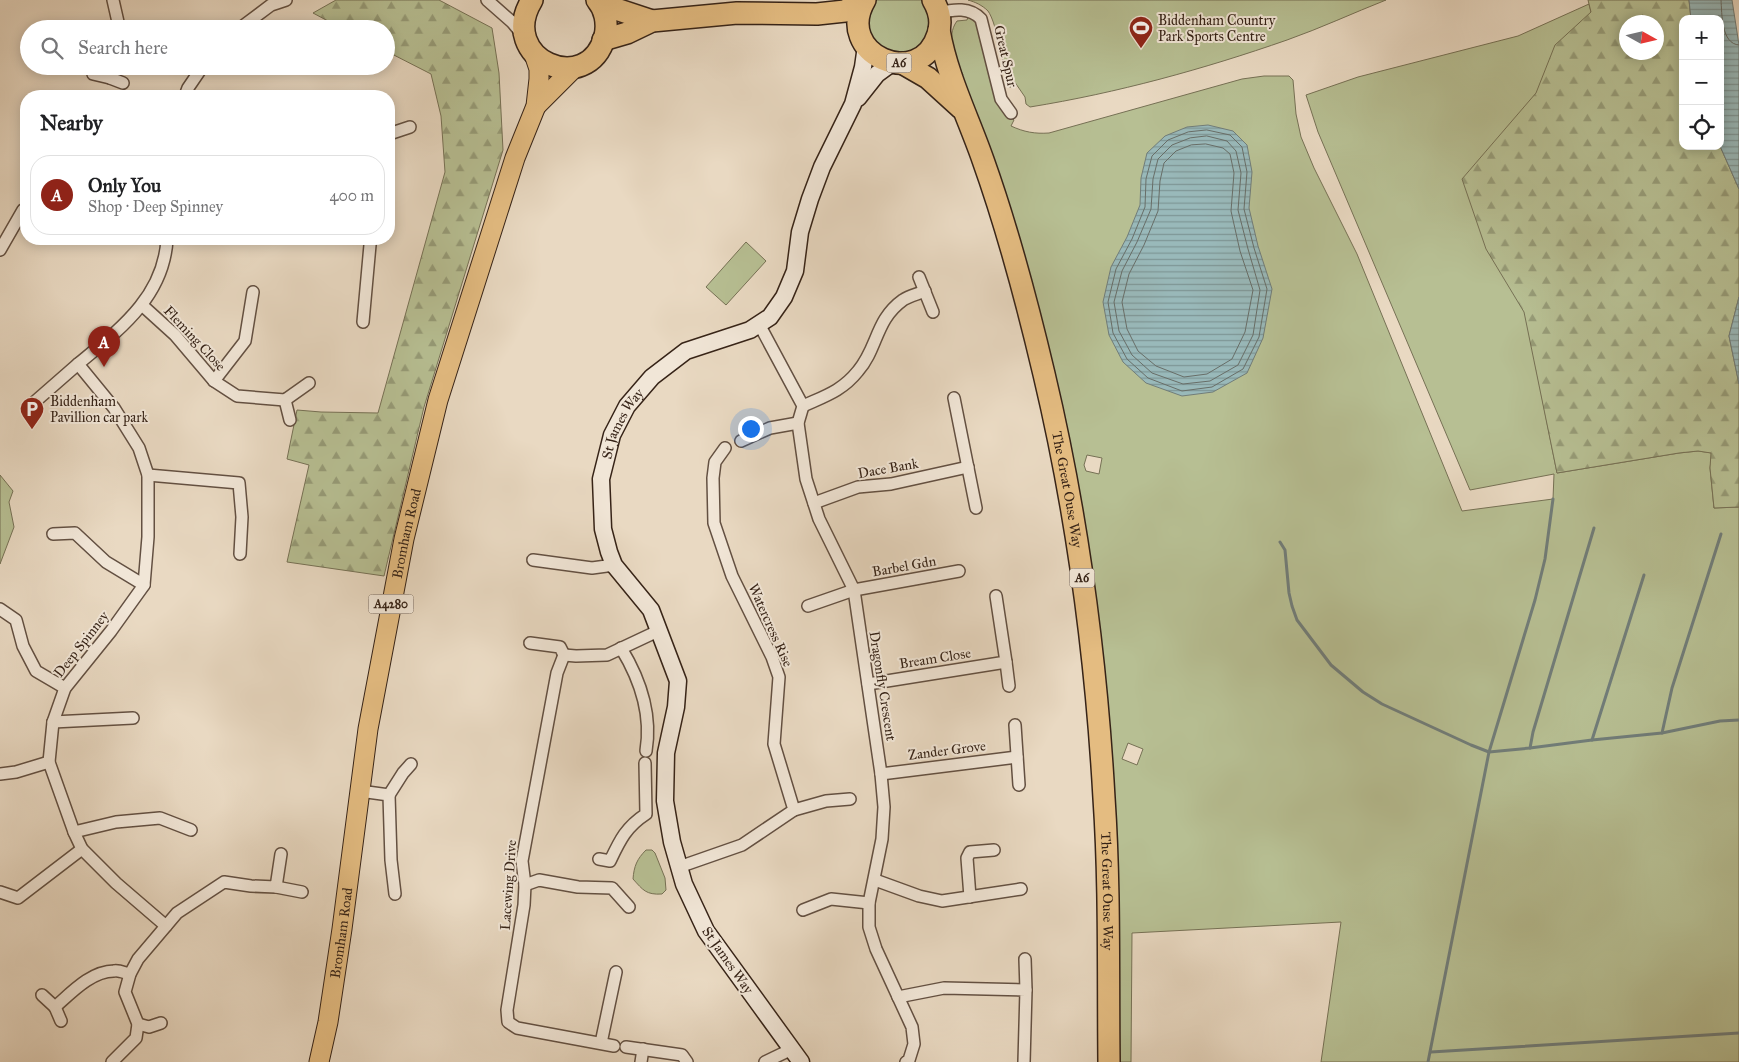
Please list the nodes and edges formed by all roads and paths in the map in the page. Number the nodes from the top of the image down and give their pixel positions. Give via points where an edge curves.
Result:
1 (113, 0) edge
2 (286, 0) edge
3 (487, 0) edge
4 (532, 0) edge
5 (864, 0) edge
6 (599, 2) edge
7 (269, 3) edge
8 (817, 14) junction
9 (937, 14) edge
10 (118, 20) edge
11 (249, 20) edge
12 (652, 21) junction
13 (603, 40) junction
14 (863, 42) junction
15 (529, 46) junction
16 (897, 63) junction
17 (575, 67) junction
18 (114, 75) edge
19 (197, 75) edge
20 (123, 83) dead end
21 (187, 90) edge
22 (853, 104) junction
23 (536, 106) junction
24 (963, 110) junction
25 (1011, 113) dead end
26 (410, 127) dead end
27 (395, 132) edge
28 (20, 215) edge
29 (166, 245) edge
30 (370, 245) edge
31 (0, 250) edge
32 (920, 277) dead end
33 (925, 291) junction
34 (253, 292) dead end
35 (142, 306) junction
36 (933, 312) dead end
37 (363, 322) dead end
38 (759, 324) junction
39 (78, 364) junction
40 (214, 382) junction
41 (309, 383) dead end
42 (954, 398) dead end
43 (285, 400) junction
44 (30, 406) dead end
45 (803, 406) junction
46 (290, 420) dead end
47 (798, 423) junction
48 (741, 440) dead end
49 (725, 448) dead end
50 (968, 467) junction
51 (148, 475) junction
52 (814, 503) junction
53 (976, 508) dead end
54 (53, 534) dead end
55 (240, 554) dead end
56 (533, 560) dead end
57 (614, 565) junction
58 (959, 572) dead end
59 (144, 585) junction
60 (854, 590) junction
61 (996, 596) dead end
62 (808, 606) dead end
63 (0, 609) edge
64 (658, 631) junction
65 (530, 643) dead end
66 (621, 648) junction
67 (564, 655) junction
68 (1006, 662) junction
69 (868, 684) junction
70 (1008, 686) dead end
71 (65, 688) junction
72 (133, 718) dead end
73 (53, 722) junction
74 (1015, 725) dead end
75 (646, 751) dead end
76 (1017, 756) junction
77 (48, 762) junction
78 (411, 764) dead end
79 (645, 764) dead end
80 (0, 774) edge
81 (881, 774) junction
82 (1019, 785) dead end
83 (360, 792) junction
84 (389, 795) junction
85 (850, 799) dead end
86 (794, 810) junction
87 (646, 814) junction
88 (668, 819) junction
89 (191, 830) dead end
90 (74, 832) junction
91 (82, 848) junction
92 (994, 850) dead end
93 (281, 854) dead end
94 (599, 859) dead end
95 (679, 867) junction
96 (874, 880) junction
97 (525, 885) junction
98 (276, 887) junction
99 (1022, 889) dead end
100 (0, 892) edge
101 (302, 892) dead end
102 (395, 894) dead end
103 (970, 897) junction
104 (869, 903) junction
105 (629, 907) dead end
106 (803, 910) dead end
107 (166, 926) junction
108 (1025, 959) dead end
109 (616, 972) dead end
110 (130, 974) junction
111 (1026, 990) junction
112 (42, 995) dead end
113 (898, 997) junction
114 (55, 1007) junction
115 (61, 1021) dead end
116 (138, 1024) junction
117 (161, 1024) dead end
118 (601, 1043) junction
119 (614, 1046) dead end
120 (626, 1047) dead end
121 (643, 1049) junction
122 (797, 1055) edge
123 (112, 1062) edge
124 (320, 1062) edge
125 (641, 1062) edge
126 (686, 1062) edge
127 (765, 1062) edge
128 (906, 1062) edge
129 (1024, 1062) edge
130 (1109, 1062) edge

1 - 10 street
2 - 7 street
3 - 15 street via 512,22
4 - 15 highway via 526,9 522,28
5 - 8 highway, A6 via 845,11
5 - 14 highway, A6 via 858,21
6 - 12 highway, A6
6 - 13 highway via 606,17
7 - 11 street
8 - 12 highway, A6 via 737,13
8 - 14 highway, A6
9 - 16 highway, A6 via 936,39 926,53
9 - 24 highway, The Great Ouse Way / A6 via 945,59
9 - 25 street, Great Spur via 964,10 976,14 981,20 1001,99
12 - 13 highway, A6
13 - 17 highway via 593,56
14 - 16 highway, A6 via 877,57
14 - 22 street via 863,66
15 - 17 highway via 552,66
15 - 23 main road, Bromham Road / A4280 via 539,68
16 - 22 street via 877,74
16 - 24 highway, The Great Ouse Way / A6 via 928,78
17 - 23 main road, Bromham Road / A4280
18 - 20 street
19 - 21 street
22 - 38 street, St James Way via 810,199 800,232 795,270 784,298 770,317
23 - 83 main road, Bromham Road / A4280 via 478,270 423,458 386,633
24 - 130 highway, The Great Ouse Way / A6 via 984,162 1024,292 1050,403 1077,543 1090,628 1105,800
26 - 27 street
28 - 31 street
29 - 35 street via 159,274
30 - 37 street
32 - 33 street
33 - 36 street
33 - 45 street via 904,299 886,316 858,372 835,392
34 - 40 street via 245,341
35 - 39 street via 116,333
35 - 40 street, Fleming Close via 174,335
38 - 45 street
38 - 57 street, St James Way via 750,330 686,351 652,378 627,406 612,435 601,479 603,529
39 - 44 street
39 - 51 street via 114,408 139,448
40 - 43 street, Fleming Close via 237,396
41 - 43 street
42 - 50 street
43 - 46 street
45 - 47 street, Dragonfly Crescent
47 - 48 street via 770,428
47 - 52 street, Dragonfly Crescent via 806,479
49 - 86 street, Watercress Rise via 715,462 714,523 732,576 779,677 774,744
50 - 52 street, Dace Bank via 891,484 858,487
50 - 53 street
51 - 55 street via 239,483 242,516
51 - 59 street
52 - 60 street, Dragonfly Crescent
54 - 59 street via 75,533 106,562
56 - 57 street via 592,568
57 - 64 street, St James Way via 651,610
58 - 60 street, Barbel Gdn
59 - 71 street, Deep Spinney
60 - 62 street, Barbel Gdn
60 - 69 street, Dragonfly Crescent
61 - 68 street
63 - 71 street via 16,620 23,646 36,671
64 - 66 street
64 - 88 street, St James Way via 678,681 666,752
65 - 67 street via 560,647
66 - 67 street via 607,655
66 - 75 street via 640,683 647,723
67 - 97 street, Lacewing Drive via 557,673 522,861
68 - 69 street, Bream Close
68 - 70 street
69 - 81 street, Dragonfly Crescent
71 - 73 street, Deep Spinney
72 - 73 street
73 - 77 street, Deep Spinney
74 - 76 street
76 - 81 street, Zander Grove
76 - 82 street
77 - 80 street
77 - 90 street, Deep Spinney
78 - 84 street
79 - 87 street
81 - 96 street, Dragonfly Crescent via 882,839
83 - 84 street
83 - 124 main road, Bromham Road / A4280
84 - 102 street
85 - 86 street via 826,801
86 - 95 street via 742,845
87 - 88 street
87 - 94 street via 624,832 610,861
88 - 95 street, St James Way
89 - 90 street via 160,818 116,822
90 - 91 street, Deep Spinney
91 - 100 street via 18,898
91 - 107 street, Deep Spinney via 116,883
92 - 103 street via 970,852 967,858
93 - 98 street
95 - 122 street, St James Way via 706,931
96 - 103 street via 942,901
96 - 104 street, Dragonfly Crescent
97 - 105 street via 538,880 578,888 612,888
97 - 118 street, Lacewing Drive via 508,1022 517,1028
98 - 101 street
98 - 107 street via 224,882 177,914
99 - 103 street
104 - 106 street via 831,899
104 - 113 street, Dragonfly Crescent via 869,927
107 - 110 street via 138,959
108 - 111 street
109 - 118 street
110 - 114 street via 114,970 99,974 84,982
110 - 116 street via 125,992
111 - 113 street via 944,988
111 - 129 street
112 - 114 street
113 - 128 street, Dragonfly Crescent via 912,1027 914,1044
114 - 115 street
116 - 117 street
116 - 123 street via 136,1038
118 - 119 street
120 - 121 street
121 - 125 street
121 - 126 street via 682,1055
122 - 127 street

